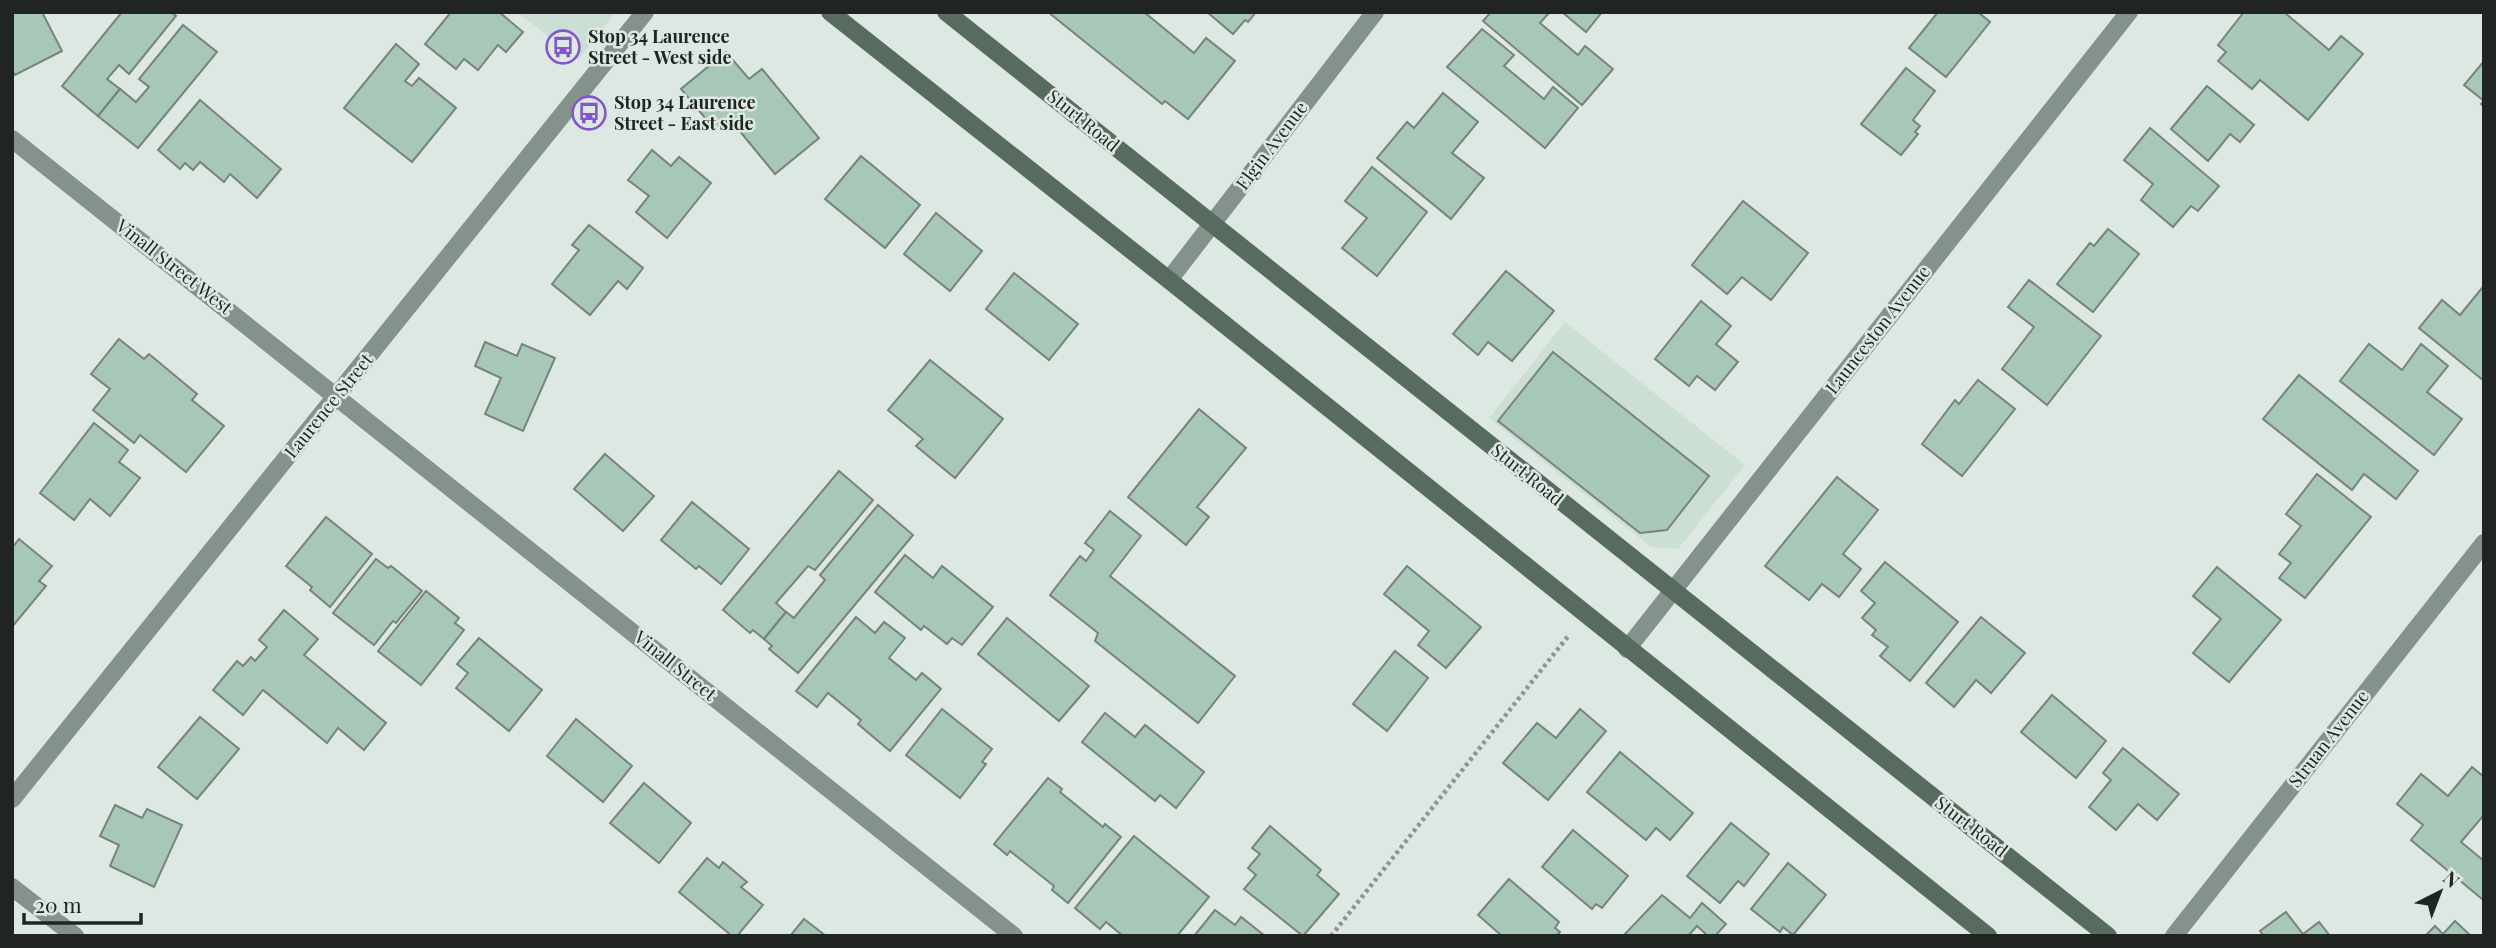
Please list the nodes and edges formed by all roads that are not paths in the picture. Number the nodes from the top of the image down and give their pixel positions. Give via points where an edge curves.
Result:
1 (645, 12) edge
2 (830, 12) edge
3 (946, 12) edge
4 (1375, 12) edge
5 (2129, 12) edge
6 (12, 139) edge
7 (1213, 225) junction
8 (1169, 280) junction
9 (337, 396) junction
10 (2483, 546) edge
11 (1672, 590) junction
12 (1628, 649) junction
13 (12, 799) edge
14 (12, 887) edge
15 (75, 936) edge
16 (1014, 936) edge
17 (1988, 936) edge
18 (2108, 936) edge
19 (2174, 936) edge

1 - 9 street, Laurence Street
2 - 8 main road
3 - 7 main road, Sturt Road
4 - 7 street, Elgin Avenue
5 - 11 street, Launceston Avenue
6 - 9 street, Vinall Street West
7 - 8 street, Elgin Avenue
7 - 11 main road, Sturt Road
8 - 12 main road
9 - 13 street, Laurence Street
9 - 16 street, Vinall Street
10 - 19 street, Struan Avenue
11 - 12 street, Launceston Avenue
11 - 18 main road, Sturt Road
12 - 17 main road
14 - 15 street

